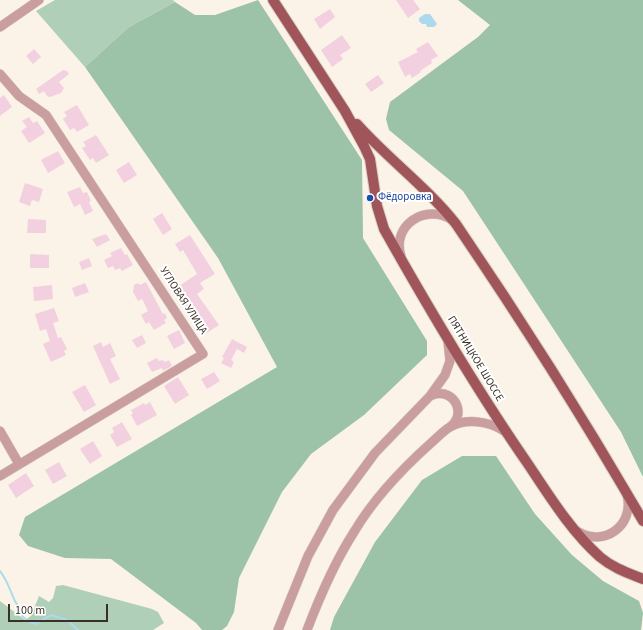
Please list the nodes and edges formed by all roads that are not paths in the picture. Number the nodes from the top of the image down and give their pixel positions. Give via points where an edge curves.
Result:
1 (39, 0) edge
2 (274, 0) edge
3 (0, 27) edge
4 (0, 74) edge
5 (345, 111) junction
6 (456, 224) junction
7 (403, 262) junction
8 (445, 333) junction
9 (430, 396) junction
10 (450, 427) junction
11 (0, 431) edge
12 (504, 431) junction
13 (19, 464) junction
14 (0, 476) edge
15 (624, 487) junction
16 (643, 520) edge
17 (571, 526) junction
18 (643, 579) edge
19 (278, 630) edge
20 (306, 630) edge

1 - 3 street
2 - 5 main road, ПЯТНИЦКОЕ ШОССЕ
4 - 13 street, УГЛОВАЯ УЛИЦА via 19,96 46,115 203,354
5 - 6 main road, ПЯТНИЦКОЕ ШОССЕ via 380,150 442,206
5 - 7 main road, ПЯТНИЦКОЕ ШОССЕ via 370,159 377,206 384,229
6 - 7 street via 447,217 436,214 414,218 401,236 399,247
6 - 15 main road, ПЯТНИЦКОЕ ШОССЕ via 540,350
7 - 8 main road, ПЯТНИЦКОЕ ШОССЕ
8 - 9 street via 450,361 445,375
8 - 12 main road, ПЯТНИЦКОЕ ШОССЕ
9 - 10 street via 437,393 445,394 457,403 457,418
9 - 19 street via 375,453 333,510 308,556
10 - 12 street via 481,421
10 - 20 street via 407,464 358,525 324,585
11 - 13 street
12 - 17 main road, ПЯТНИЦКОЕ ШОССЕ
13 - 14 street, УГЛОВАЯ УЛИЦА
15 - 16 main road, ПЯТНИЦКОЕ ШОССЕ
15 - 17 street via 629,503 627,514 622,525 614,532 603,537 591,537 580,534
17 - 18 main road, ПЯТНИЦКОЕ ШОССЕ via 602,558 618,570

